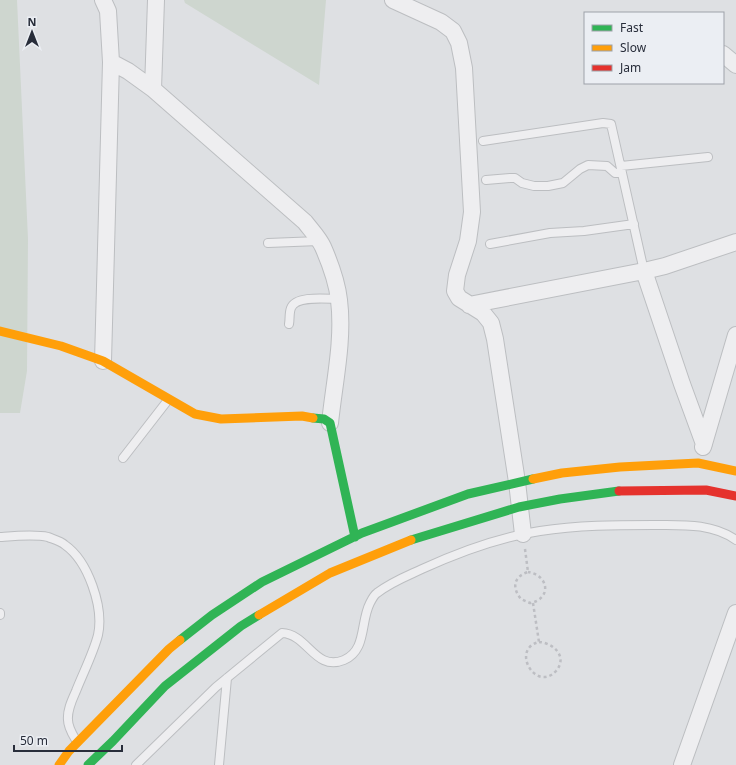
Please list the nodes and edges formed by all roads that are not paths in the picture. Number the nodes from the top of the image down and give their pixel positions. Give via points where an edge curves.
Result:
1 (103, 0) edge
2 (156, 0) edge
3 (393, 0) edge
4 (724, 55) edge
5 (111, 62) junction
6 (736, 65) edge
7 (153, 89) junction
8 (483, 141) dead end
9 (708, 157) dead end
10 (621, 170) junction
11 (486, 180) dead end
12 (634, 224) junction
13 (319, 241) junction
14 (736, 242) edge
15 (268, 243) dead end
16 (490, 244) dead end
17 (644, 271) junction
18 (339, 299) junction
19 (469, 305) junction
20 (289, 324) dead end
21 (0, 330) edge
22 (736, 335) edge
23 (103, 361) junction
24 (730, 377) edge
25 (169, 400) junction
26 (330, 423) junction
27 (704, 444) junction
28 (123, 458) dead end
29 (706, 470) junction
30 (736, 471) edge
31 (517, 482) junction
32 (706, 490) junction
33 (736, 496) edge
34 (520, 507) junction
35 (523, 534) junction
36 (0, 537) edge
37 (355, 537) junction
38 (736, 540) edge
39 (324, 564) junction
40 (736, 613) edge
41 (227, 678) junction
42 (77, 743) junction
43 (79, 759) edge
44 (59, 765) edge
45 (136, 765) edge
46 (219, 765) edge
47 (682, 765) edge

1 - 5 street via 108,11
2 - 7 street
3 - 19 street via 440,22 453,31 459,43 464,68 472,212 468,241 457,275 455,291 459,298
4 - 6 street
5 - 7 street
5 - 23 street
7 - 13 street via 287,205 305,222
8 - 10 lane via 602,123 611,124
9 - 10 lane
10 - 11 lane via 615,173 606,166 588,165 563,183 548,186 534,186 515,178
10 - 12 lane
12 - 16 lane via 584,231 550,232
12 - 17 lane
13 - 15 lane
13 - 18 street via 335,281
14 - 17 street
17 - 19 street
17 - 27 street
18 - 20 lane via 304,299 295,302 291,307
18 - 26 street via 338,349
19 - 31 street via 483,313 491,323
21 - 23 street via 61,346
22 - 24 street
23 - 25 street
24 - 27 street
25 - 26 street via 196,414 221,418 302,416 324,419
25 - 28 lane
26 - 37 street
27 - 29 street
29 - 30 street
29 - 31 street via 613,468 562,473
29 - 32 street
31 - 34 street
31 - 37 street via 468,494
32 - 33 street
32 - 34 street via 627,490
34 - 35 street
34 - 39 street
35 - 38 lane via 571,527 686,525 727,533
35 - 41 lane via 442,560 392,583 375,594 369,605 360,645 356,652 345,660 336,663 325,662 296,637 290,633 282,633
36 - 42 lane via 48,537 64,544 75,554 88,573 99,623 94,650 69,707 70,730
37 - 39 street
39 - 42 street via 262,582 212,615 170,649
39 - 43 street via 165,686 113,741
40 - 47 street
41 - 45 lane
41 - 46 lane
42 - 43 street
43 - 44 street

